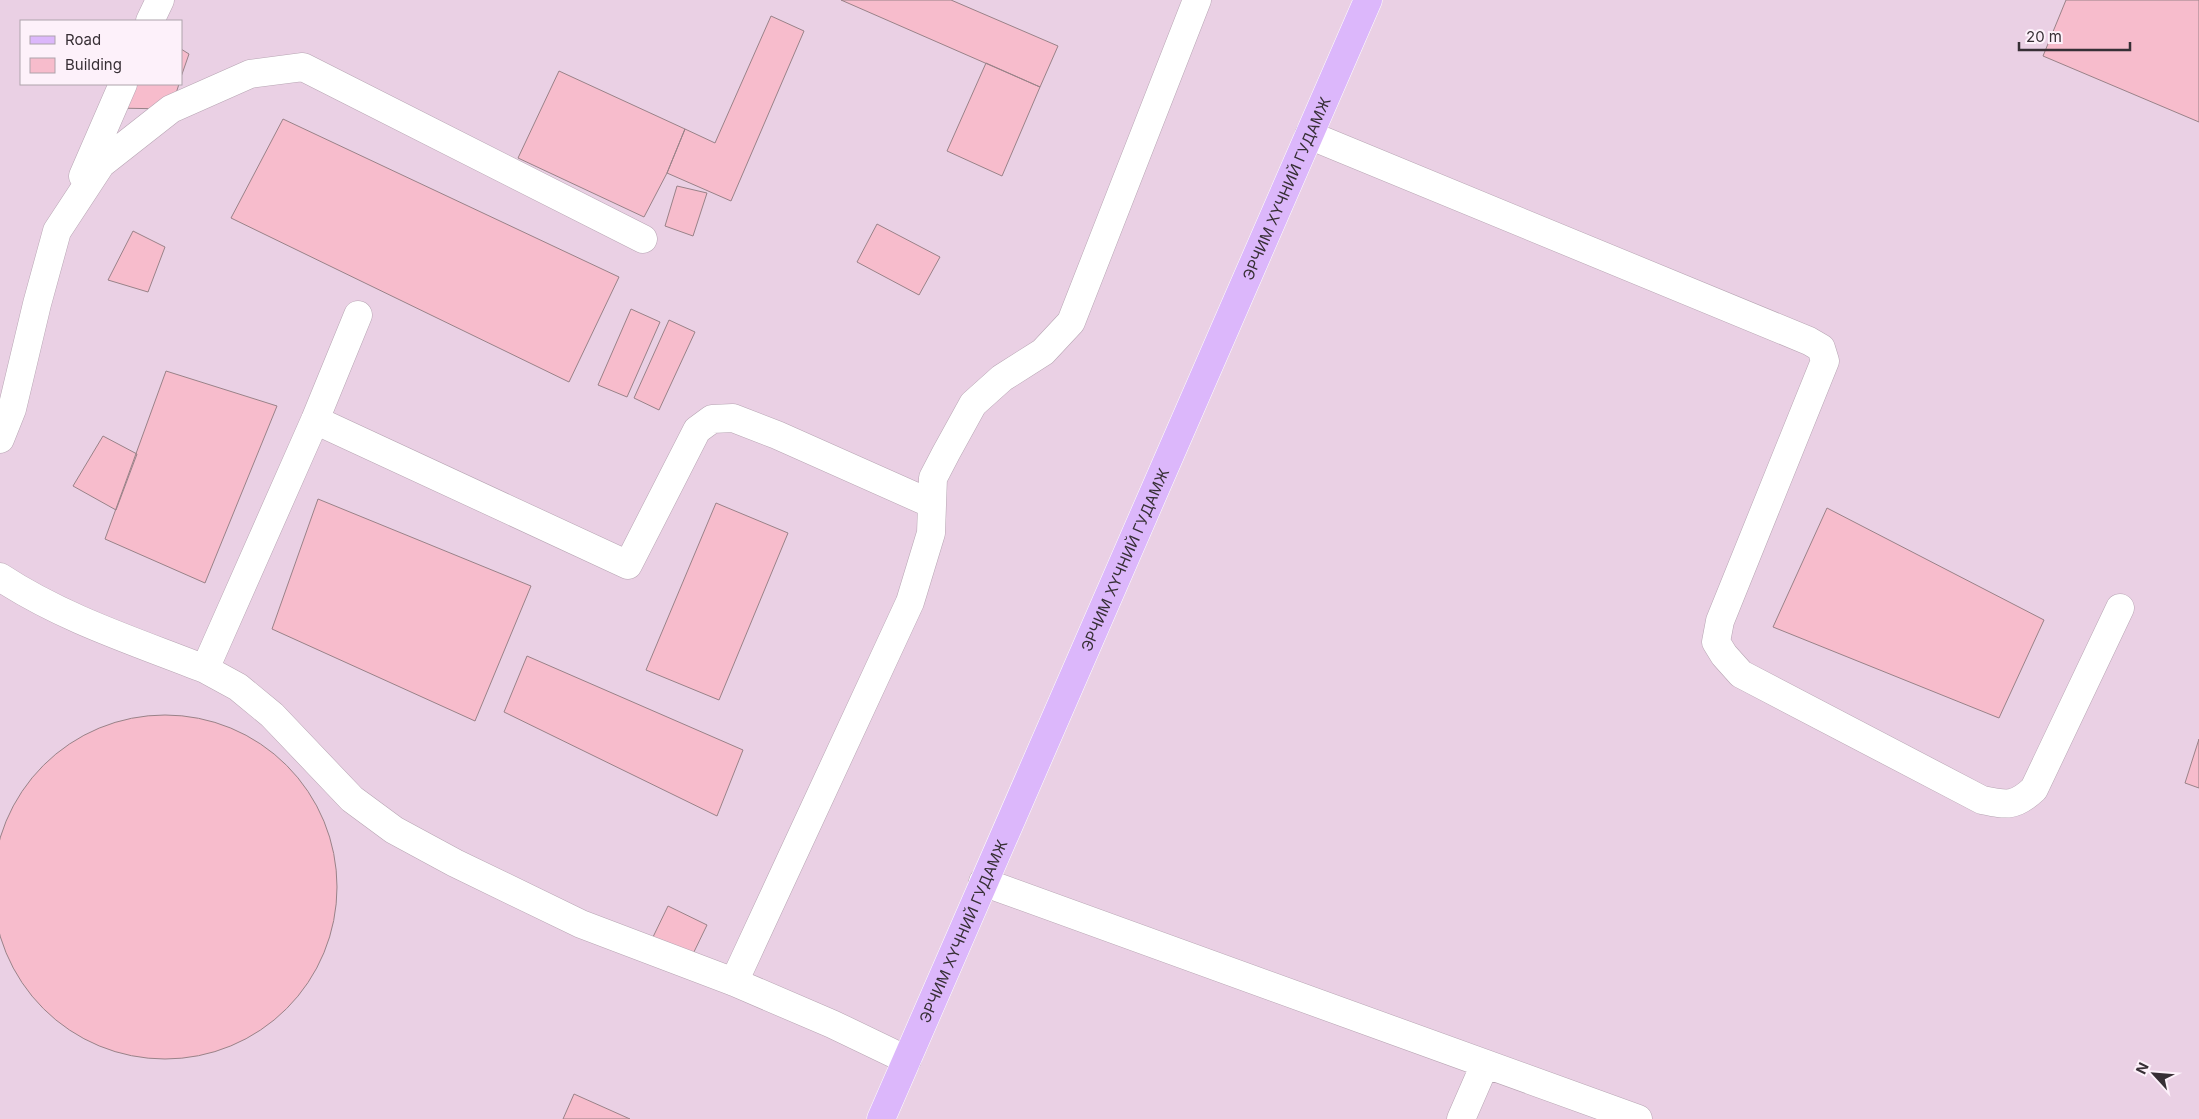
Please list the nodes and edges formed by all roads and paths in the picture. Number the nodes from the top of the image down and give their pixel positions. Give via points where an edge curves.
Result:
1 (160, 0) edge
2 (1197, 0) edge
3 (1368, 0) edge
4 (150, 20) edge
5 (123, 85) edge
6 (1309, 135) junction
7 (62, 224) junction
8 (643, 239) dead end
9 (358, 315) dead end
10 (315, 420) junction
11 (0, 439) edge
12 (932, 504) junction
13 (0, 577) edge
14 (2120, 608) dead end
15 (205, 669) junction
16 (983, 882) junction
17 (734, 982) junction
18 (907, 1060) junction
19 (1484, 1064) junction
20 (881, 1119) edge
21 (1461, 1119) edge
22 (1638, 1119) edge

1 - 4 lane
2 - 12 lane via 1071,322 1043,352 1002,378 973,404 933,478
3 - 6 main road, ЭРЧИМ ХҮЧНИЙ ГУДАМЖ
5 - 7 lane
6 - 14 lane via 1821,348 1825,361 1720,621 1716,642 1741,674 1982,800 2021,802 2034,789
6 - 16 main road, ЭРЧИМ ХҮЧНИЙ ГУДАМЖ
7 - 8 lane via 101,164 171,109 250,74 303,67
7 - 11 lane via 37,304 12,409
9 - 10 lane
10 - 12 lane via 628,565 697,430 712,419 733,418 777,434
10 - 15 lane
12 - 17 lane via 931,533 910,602
13 - 15 lane via 65,614
15 - 17 lane via 238,687 272,715 352,799 394,830 581,924
16 - 18 main road, ЭРЧИМ ХҮЧНИЙ ГУДАМЖ
16 - 19 lane
17 - 18 lane
18 - 20 main road, ЭРЧИМ ХҮЧНИЙ ГУДАМЖ
19 - 21 lane
19 - 22 lane

